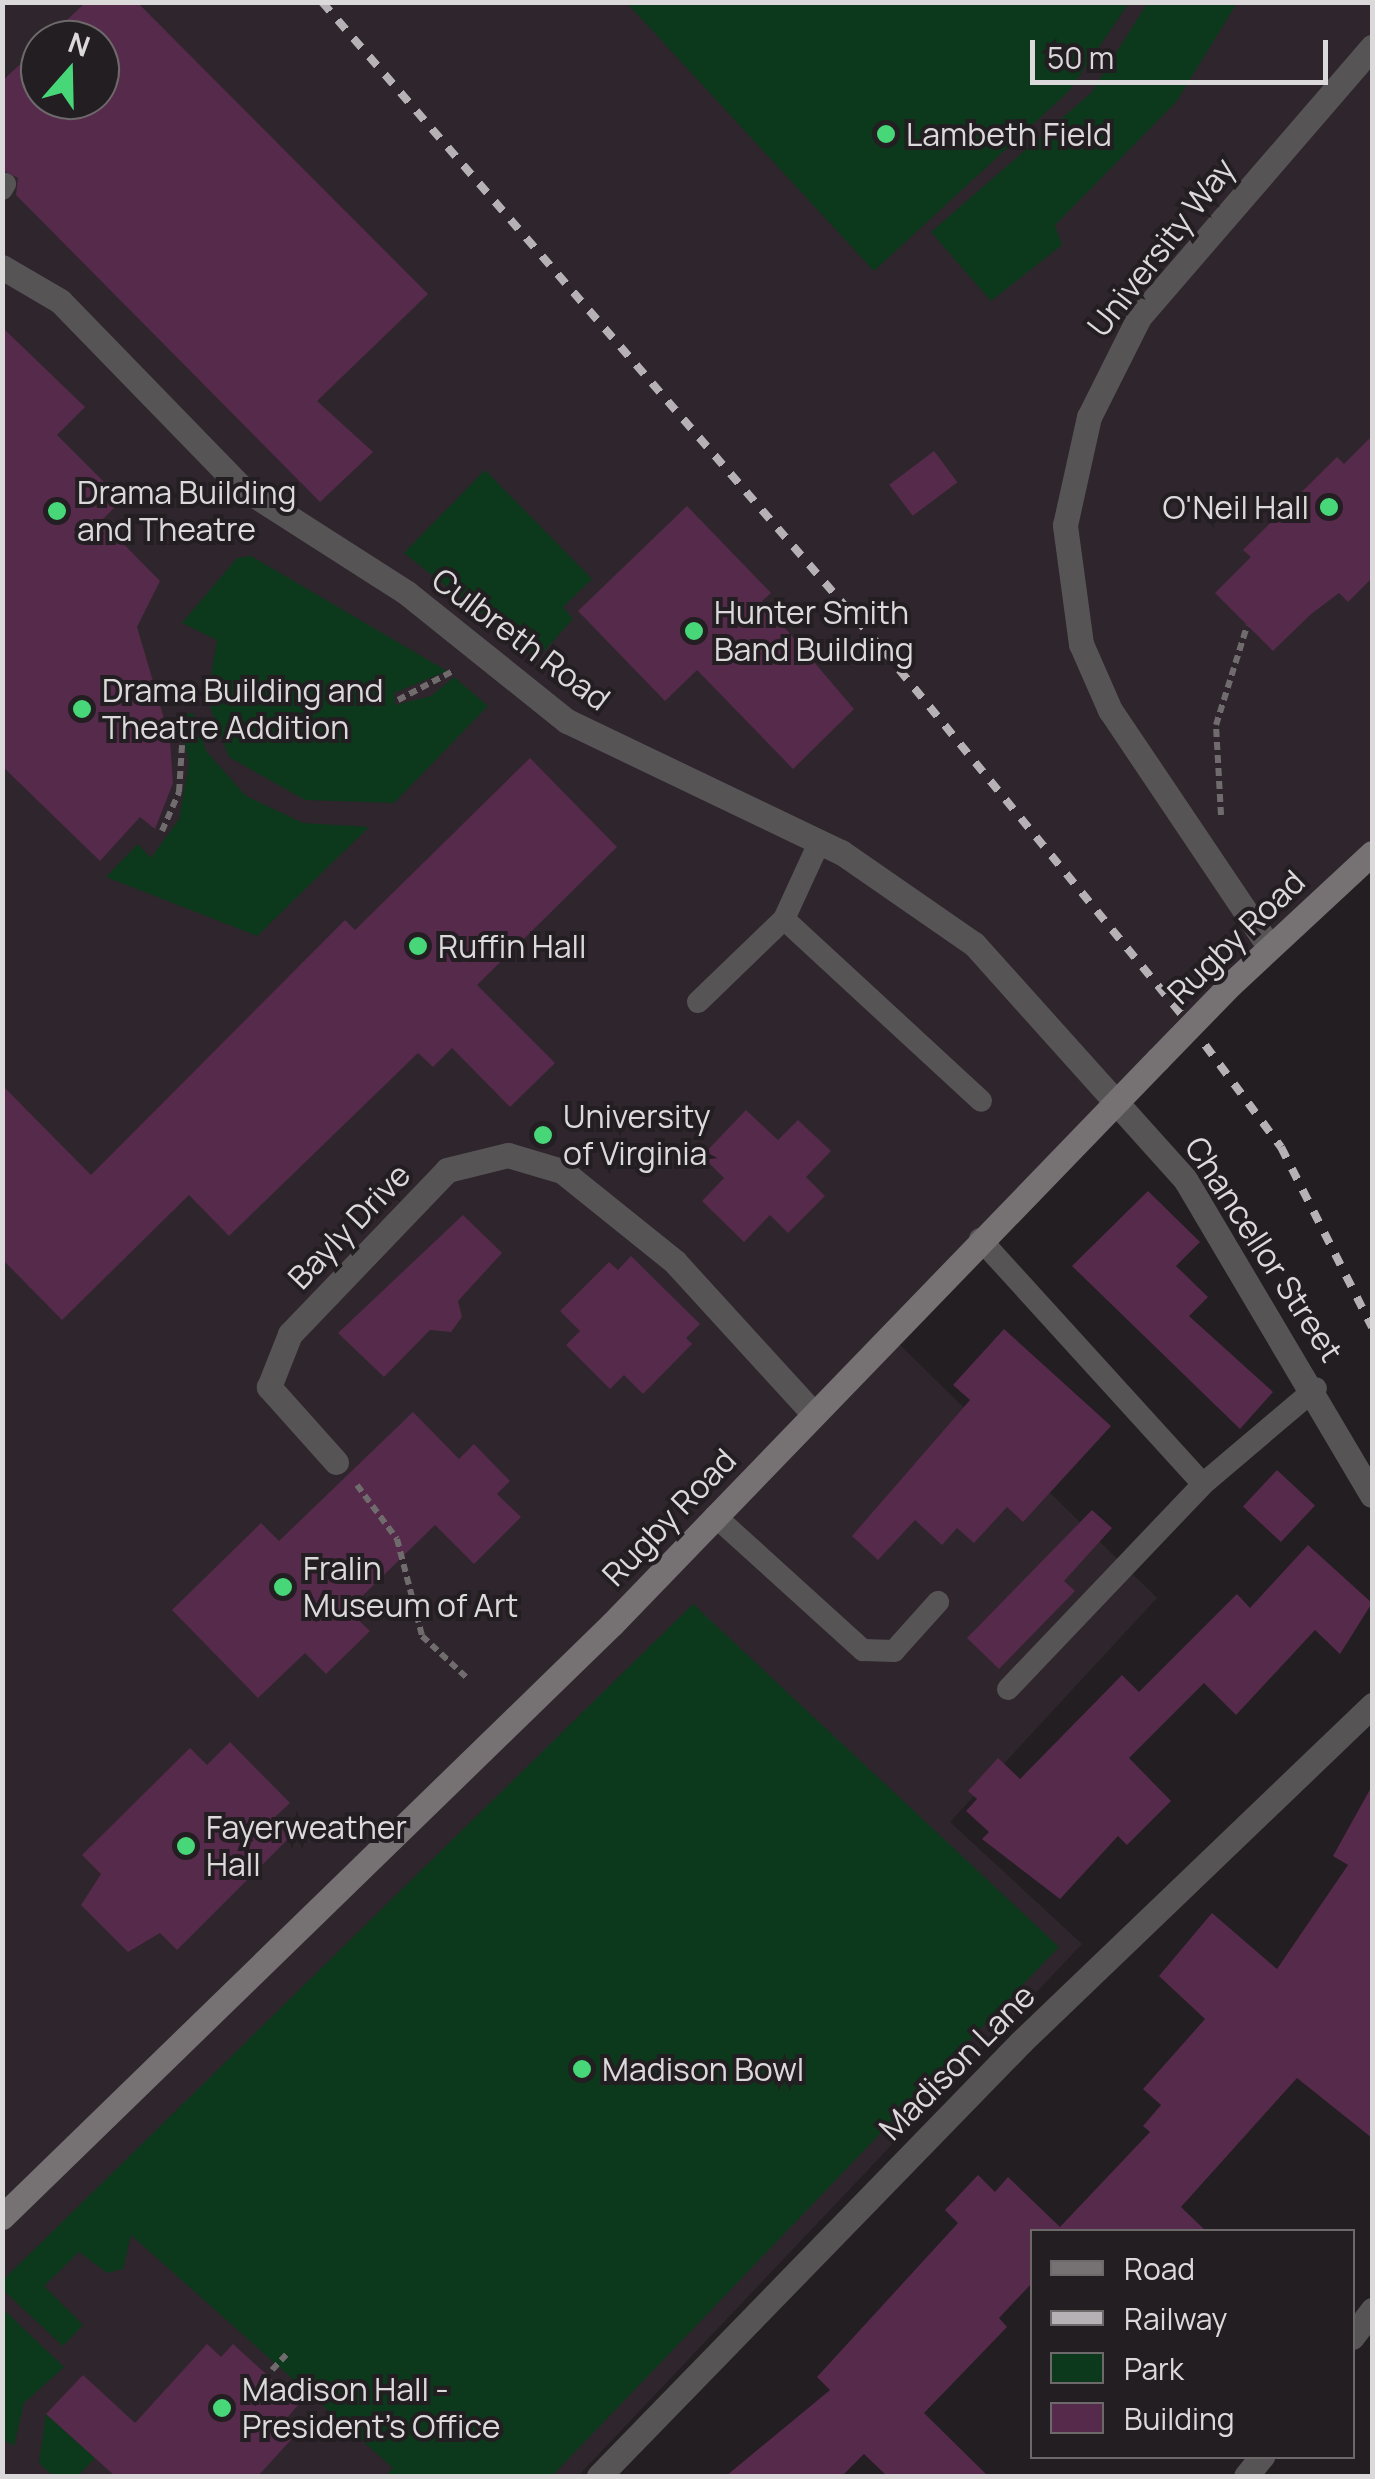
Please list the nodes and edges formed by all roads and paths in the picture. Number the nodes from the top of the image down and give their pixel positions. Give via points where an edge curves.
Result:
1 (1372, 47) edge
2 (2, 268) edge
3 (1248, 626) dead end
4 (454, 670) dead end
5 (398, 700) dead end
6 (182, 746) dead end
7 (1224, 823) dead end
8 (162, 832) dead end
9 (818, 843) junction
10 (1372, 853) edge
11 (784, 919) junction
12 (1268, 946) junction
13 (698, 1002) dead end
14 (1120, 1096) junction
15 (980, 1101) dead end
16 (980, 1239) junction
17 (1316, 1388) junction
18 (813, 1413) junction
19 (336, 1462) joint
20 (1202, 1484) junction
21 (1372, 1495) edge
22 (715, 1516) junction
23 (938, 1602) dead end
24 (466, 1677) dead end
25 (1008, 1689) dead end
26 (1372, 1706) edge
27 (2, 2217) edge
28 (1372, 2310) edge
29 (1355, 2334) edge
30 (287, 2354) dead end
31 (272, 2370) dead end
32 (598, 2476) edge

1 - 12 street, University Way via 1139,318 1088,417 1065,526 1082,644 1110,710
2 - 9 street, Culbreth Road via 60,302 240,486 407,594 566,721
3 - 7 path via 1216,725
4 - 5 path
6 - 8 path via 179,792
9 - 11 lane
9 - 14 street, Culbreth Road via 974,944
10 - 12 main road, Rugby Road
11 - 13 lane
11 - 15 lane
12 - 14 main road, Rugby Road, bridge
14 - 16 main road, Rugby Road
14 - 17 street, Chancellor Street via 1186,1178
16 - 18 main road, Rugby Road
16 - 20 lane
17 - 20 lane
17 - 21 street, Chancellor Street
18 - 19 street, Bayly Drive via 675,1262 562,1170 508,1155 447,1170 290,1334 268,1388
18 - 22 main road, Rugby Road
19 - 24 path via 397,1539 422,1636
20 - 25 lane
22 - 23 lane via 863,1650 894,1651
22 - 27 main road, Rugby Road
26 - 32 street, Madison Lane via 1021,2042
28 - 29 street
30 - 31 path

